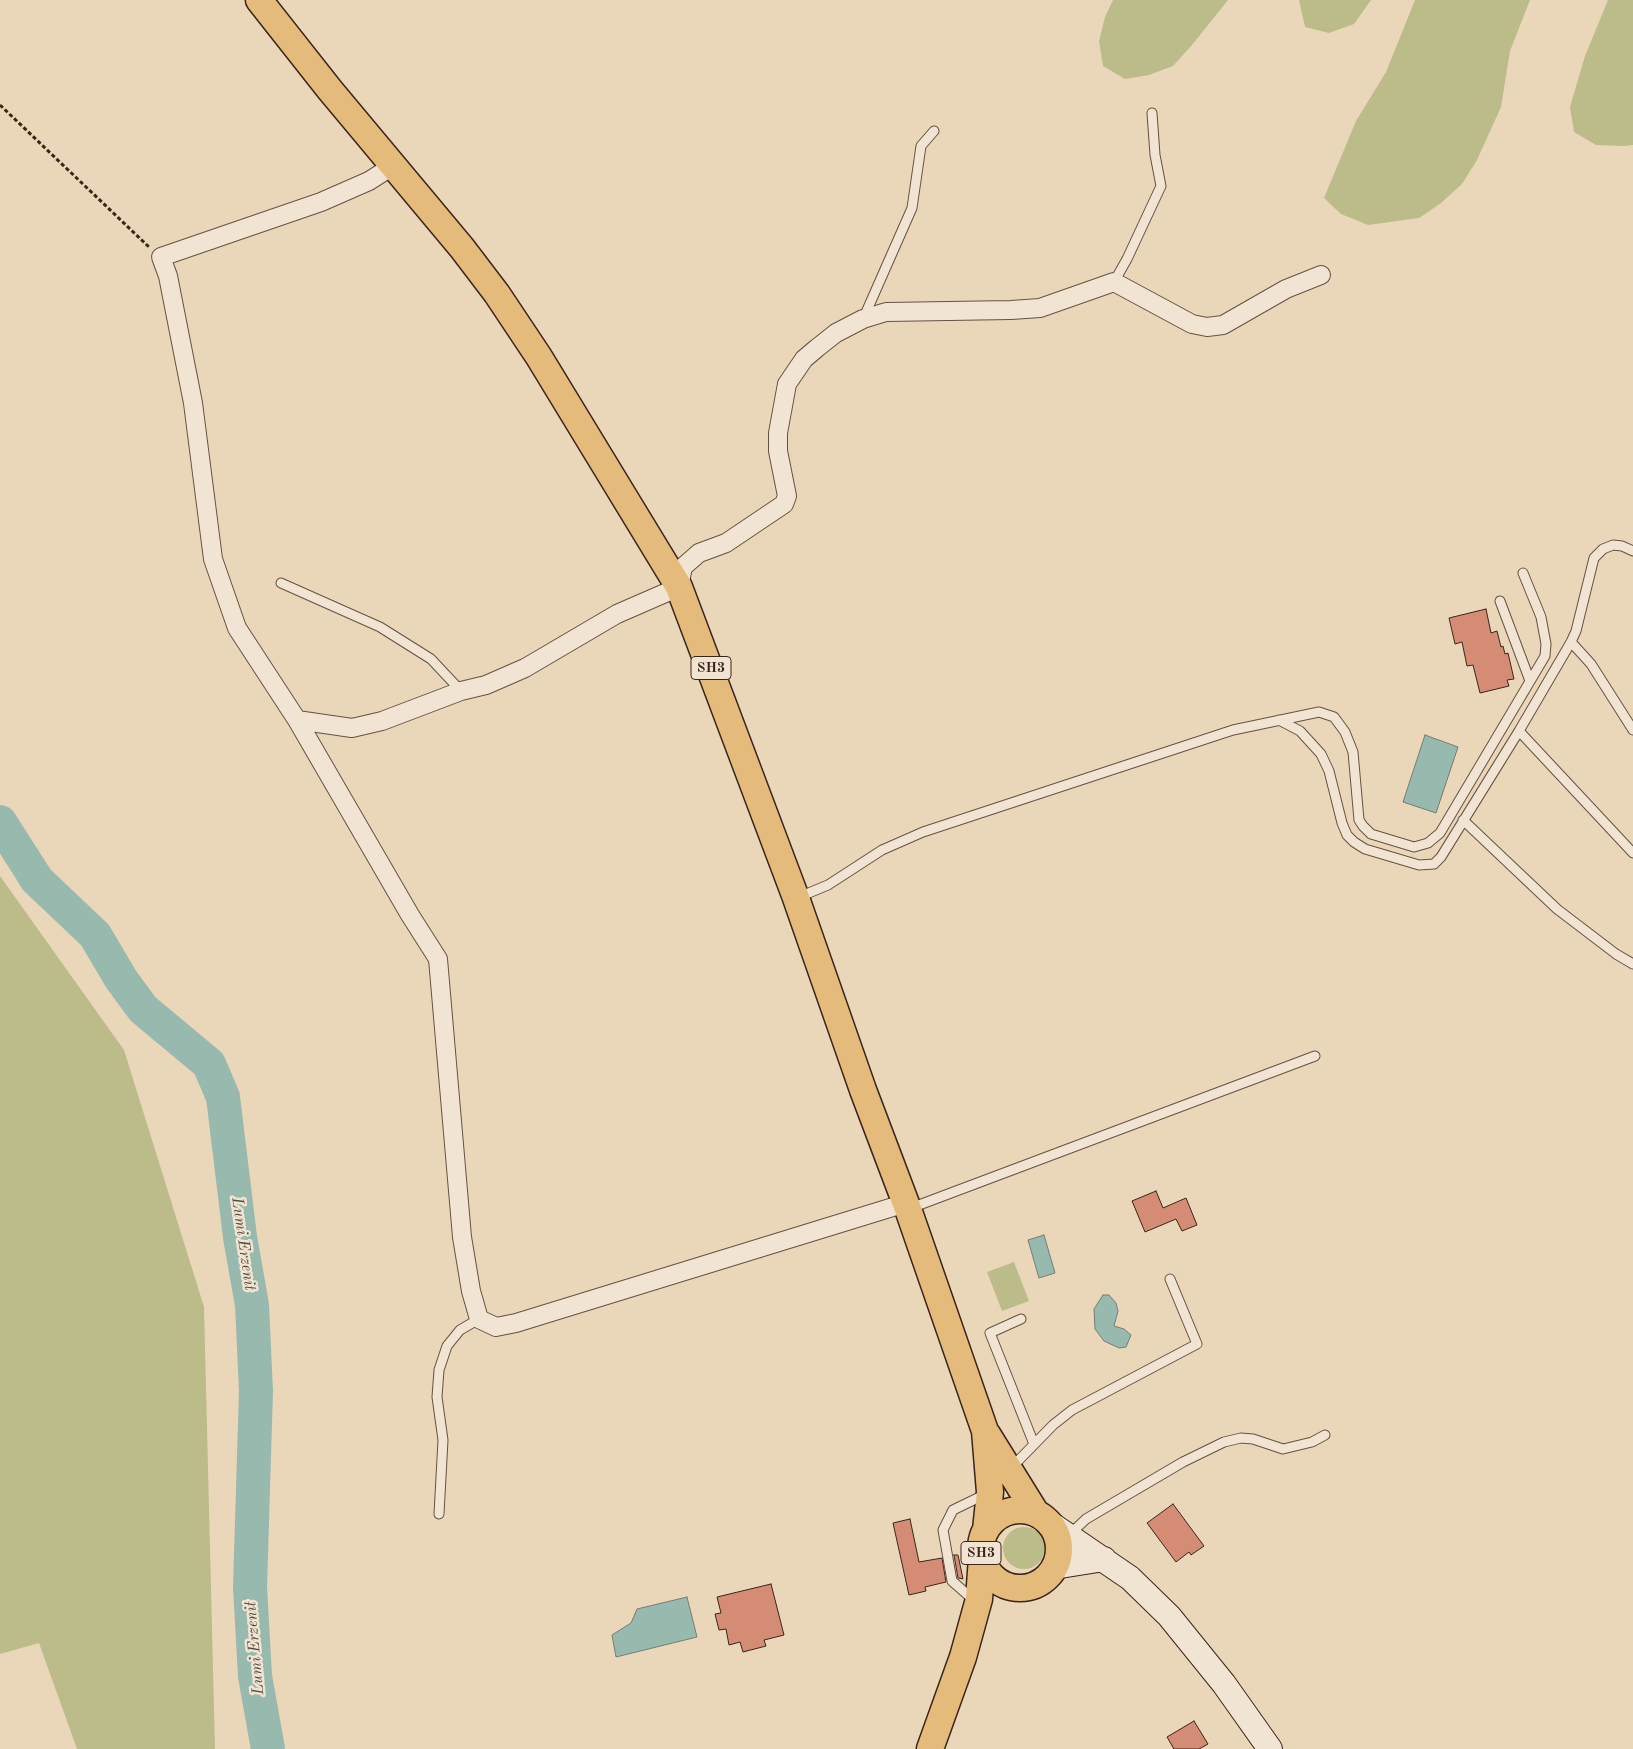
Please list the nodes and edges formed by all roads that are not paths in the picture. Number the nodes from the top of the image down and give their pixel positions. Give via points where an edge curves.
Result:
1 (259, 0) edge
2 (1152, 113) dead end
3 (934, 131) dead end
4 (394, 166) junction
5 (1322, 275) dead end
6 (1114, 282) junction
7 (862, 320) junction
8 (1633, 551) edge
9 (1523, 572) dead end
10 (281, 583) dead end
11 (679, 587) junction
12 (1500, 601) dead end
13 (1571, 642) junction
14 (1530, 681) junction
15 (461, 691) junction
16 (297, 720) junction
17 (1279, 720) junction
18 (1633, 730) edge
19 (1518, 732) junction
20 (1463, 820) junction
21 (1633, 853) edge
22 (796, 898) junction
23 (1633, 964) edge
24 (1315, 1056) dead end
25 (907, 1206) junction
26 (1170, 1280) dead end
27 (479, 1319) junction
28 (1020, 1319) dead end
29 (985, 1431) junction
30 (1325, 1435) dead end
31 (1034, 1444) junction
32 (1010, 1470) junction
33 (990, 1492) junction
34 (439, 1514) dead end
35 (1040, 1517) junction
36 (986, 1530) junction
37 (1069, 1536) junction
38 (982, 1558) junction
39 (1104, 1559) junction
40 (1054, 1567) junction
41 (1010, 1586) junction
42 (980, 1599) junction
43 (963, 1657) junction
44 (930, 1749) edge
45 (1270, 1749) edge

1 - 4 main road, SH3
2 - 6 lane via 1161,186
3 - 7 lane via 921,146 912,208
4 - 11 main road, SH3 via 498,294
4 - 16 street via 321,202 161,257 168,276 193,403 213,559 237,628
5 - 6 street via 1286,289 1223,325 1207,327 1192,324
6 - 7 street via 1040,308 886,312
7 - 11 street via 836,333 804,359 787,384 778,433 787,496 784,504 726,543 699,553 683,567
8 - 13 lane via 1613,545 1594,558
9 - 14 lane via 1541,617 1546,644 1545,656
10 - 15 lane via 380,626 431,659
11 - 15 street via 617,614 525,668 486,685
11 - 22 main road, SH3
12 - 14 lane
13 - 18 lane via 1592,664
13 - 19 lane
14 - 17 lane via 1440,833 1428,843 1414,847 1371,834 1359,820 1353,752 1346,732 1334,717 1319,712
15 - 16 street via 382,721 352,728
16 - 27 street via 438,959 462,1237
17 - 20 lane via 1300,731 1321,754 1347,834 1364,849 1419,866 1434,864
17 - 22 lane via 1233,730 923,832 882,850 819,890
19 - 20 lane
19 - 21 lane
20 - 23 lane via 1557,909
22 - 25 main road, SH3
24 - 25 lane
25 - 27 street via 516,1323 496,1326
25 - 29 main road, SH3
26 - 31 lane via 1197,1344 1072,1410
27 - 34 lane via 460,1330 447,1346 438,1370 437,1397 443,1440
28 - 31 lane via 990,1333
29 - 32 main road, SH3
29 - 33 main road, SH3
30 - 37 lane via 1312,1442 1283,1449 1253,1439 1224,1442 1183,1462 1086,1520
31 - 32 lane
32 - 35 main road, SH3
33 - 36 main road, SH3
33 - 42 lane via 953,1510 944,1530 952,1581 968,1595
35 - 36 main road, SH3 via 1019,1510 1007,1512 997,1517
35 - 37 main road
35 - 40 main road, SH3 via 1057,1539
36 - 38 main road, SH3 via 981,1547
37 - 39 main road
38 - 41 main road, SH3 via 990,1574
38 - 42 main road, SH3
39 - 40 main road
39 - 45 main road via 1130,1578 1169,1616 1224,1684
40 - 41 main road via 1037,1583 1026,1587
41 - 43 main road, SH3
42 - 43 main road, SH3
43 - 44 main road, SH3

